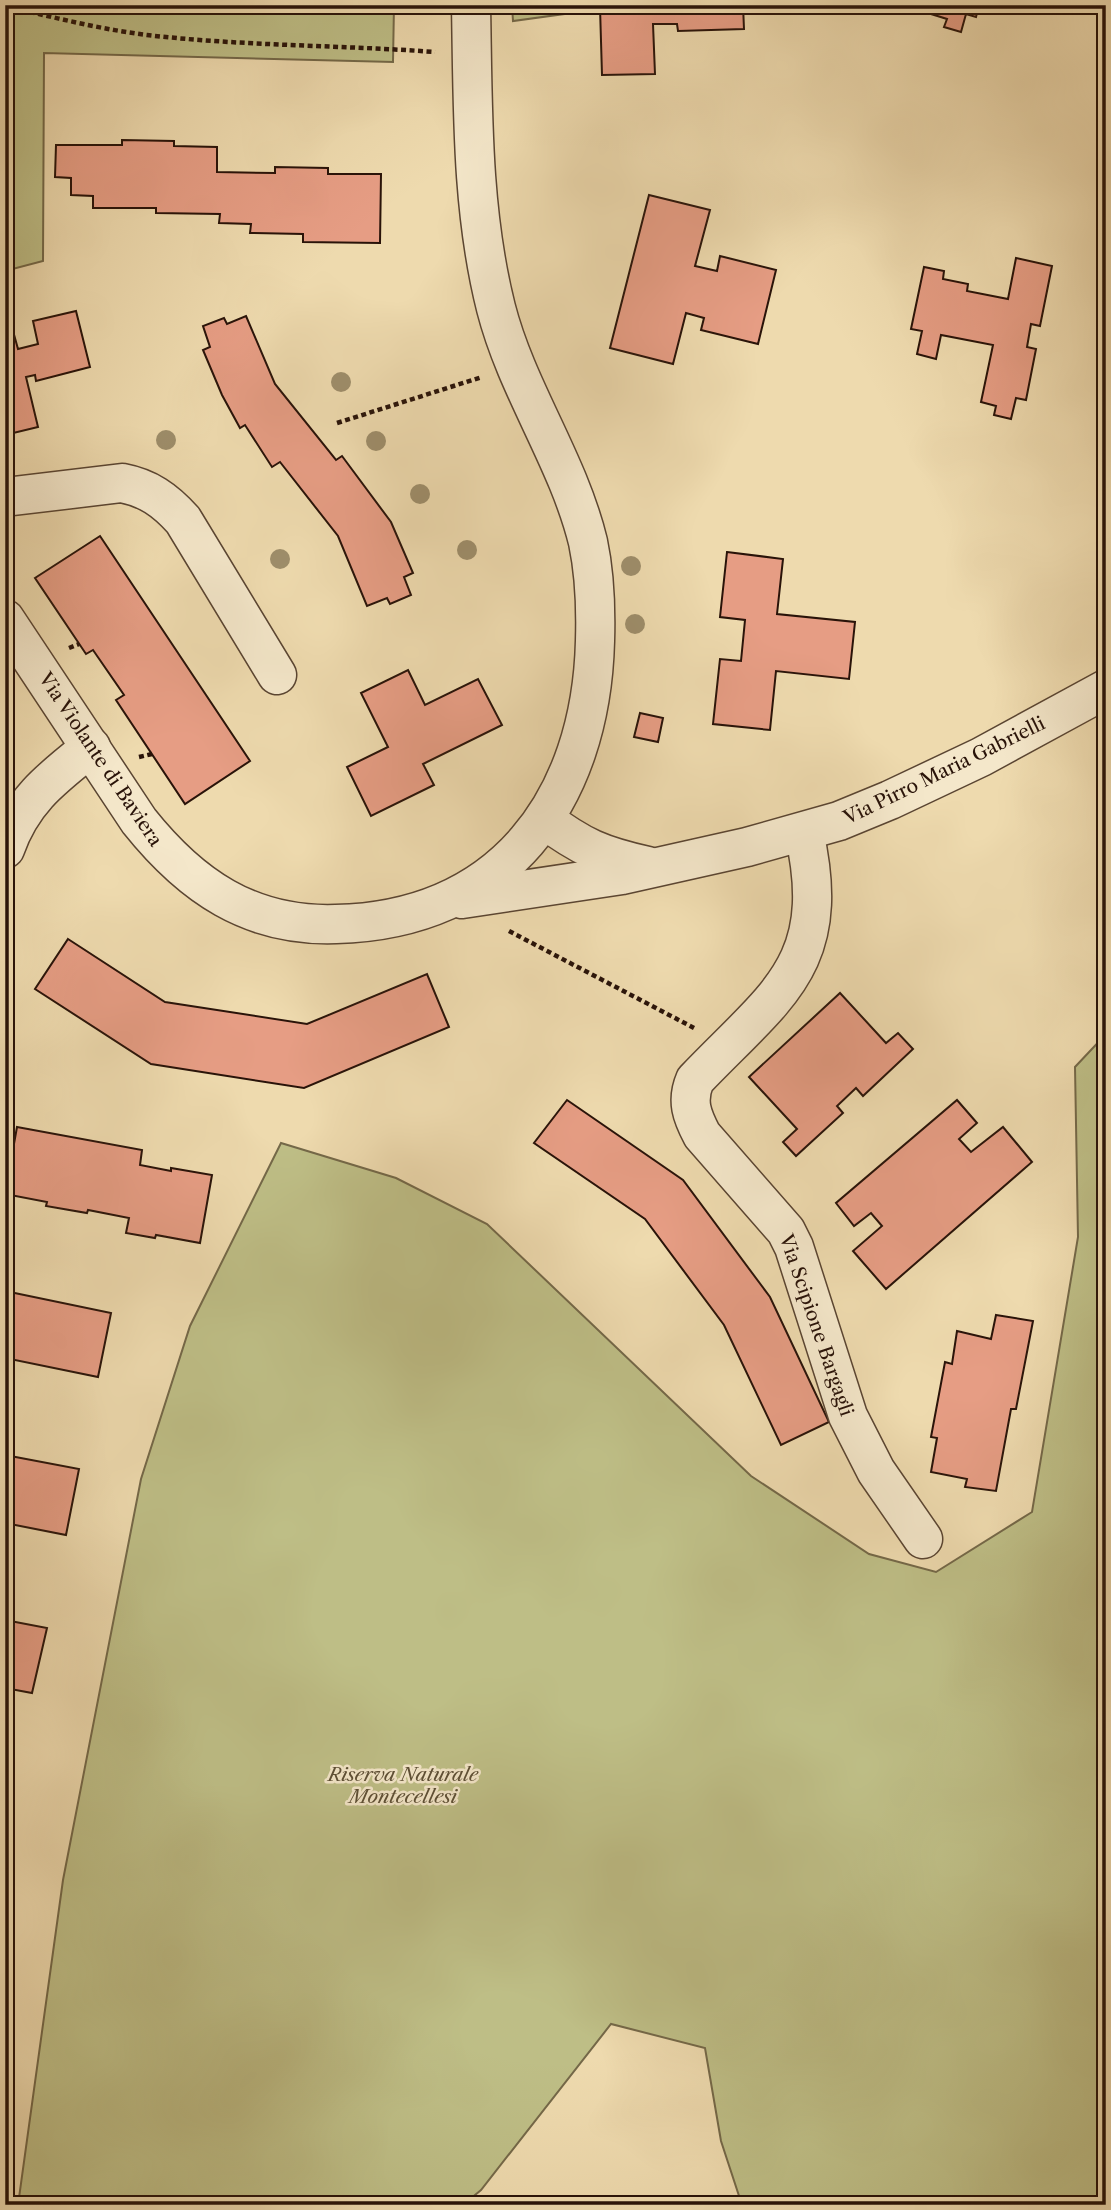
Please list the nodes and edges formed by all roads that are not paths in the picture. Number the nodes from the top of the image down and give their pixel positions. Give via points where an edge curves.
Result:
1 (471, 5) edge
2 (5, 498) edge
3 (5, 619) edge
4 (277, 675) dead end
5 (1106, 689) edge
6 (91, 747) junction
7 (544, 819) junction
8 (804, 832) junction
9 (5, 849) edge
10 (653, 867) junction
11 (446, 901) junction
12 (923, 1539) dead end

1 - 7 street, Via Violante di Baviera via 472,119 489,278 510,352 576,506 594,585 595,657 586,718 569,772
2 - 4 street via 122,483 154,494 183,520
3 - 6 street, Via Violante di Baviera
5 - 8 street, Via Pirro Maria Gabrielli via 921,786
6 - 9 street via 30,800
6 - 11 street, Via Violante di Baviera via 163,851 202,885 230,901 261,914 323,925 385,920
7 - 10 street, Via Pirro Maria Gabrielli via 597,853
7 - 11 street, Via Violante di Baviera via 503,865
8 - 10 street, Via Pirro Maria Gabrielli
8 - 12 street, Via Scipione Bargagli via 812,883 811,919 803,954 768,1007 695,1080 689,1103 702,1135 786,1231 848,1416 876,1471
10 - 11 street, Via Pirro Maria Gabrielli via 585,883

